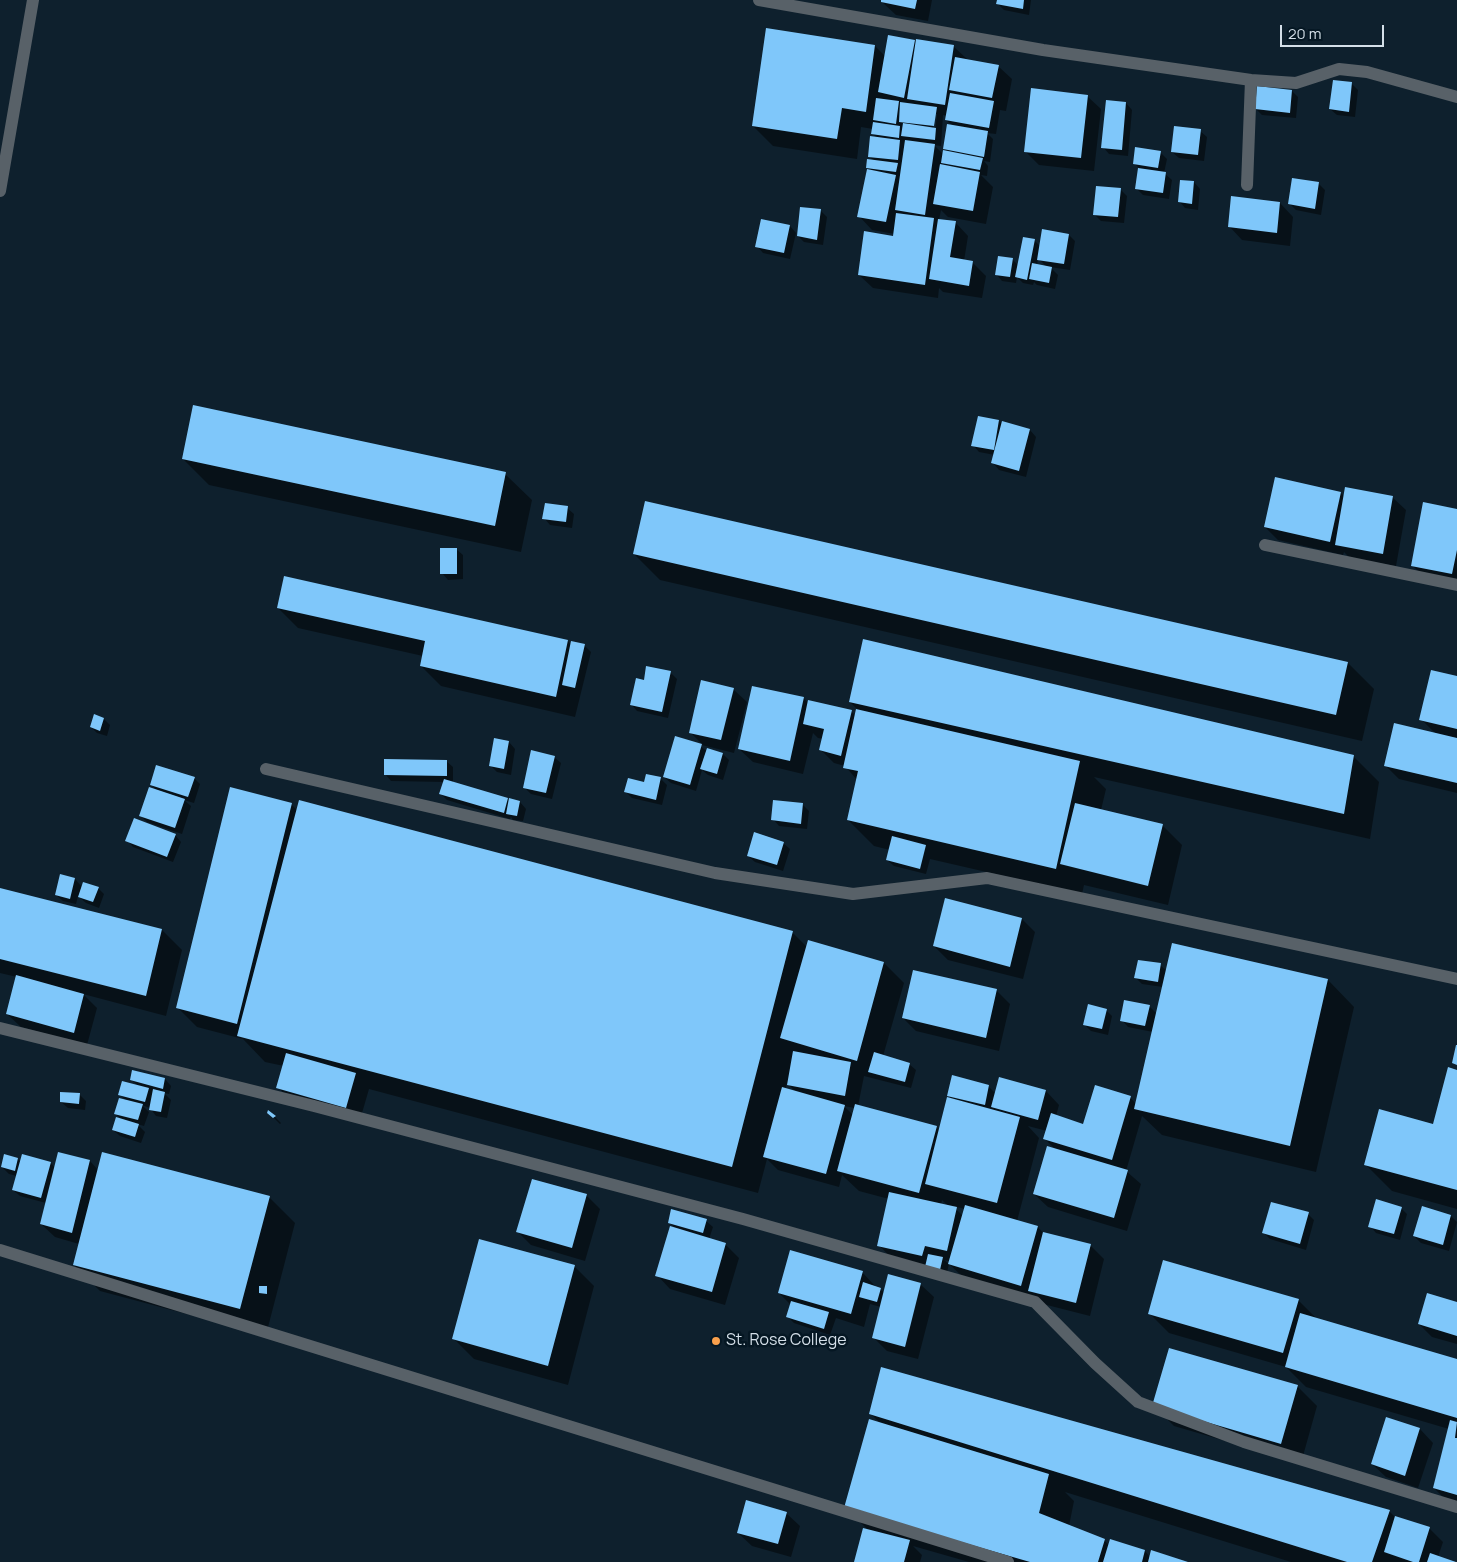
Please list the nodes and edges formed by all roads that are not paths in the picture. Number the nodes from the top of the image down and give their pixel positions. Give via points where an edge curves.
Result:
1 (33, 0) edge
2 (759, 0) edge
3 (1251, 80) junction
4 (1457, 97) edge
5 (1247, 185) dead end
6 (0, 191) edge
7 (1265, 545) dead end
8 (1457, 585) edge
9 (266, 769) dead end
10 (1457, 979) edge
11 (0, 1028) edge
12 (0, 1250) edge
13 (1457, 1507) edge
14 (1008, 1562) edge

1 - 6 street
2 - 3 street via 1043,50
3 - 4 street via 1296,83 1339,69 1367,72
3 - 5 street
7 - 8 street
9 - 10 street via 715,873 853,894 987,878
11 - 13 street via 314,1106 714,1212 1035,1302 1094,1363 1138,1402 1244,1442
12 - 14 street

